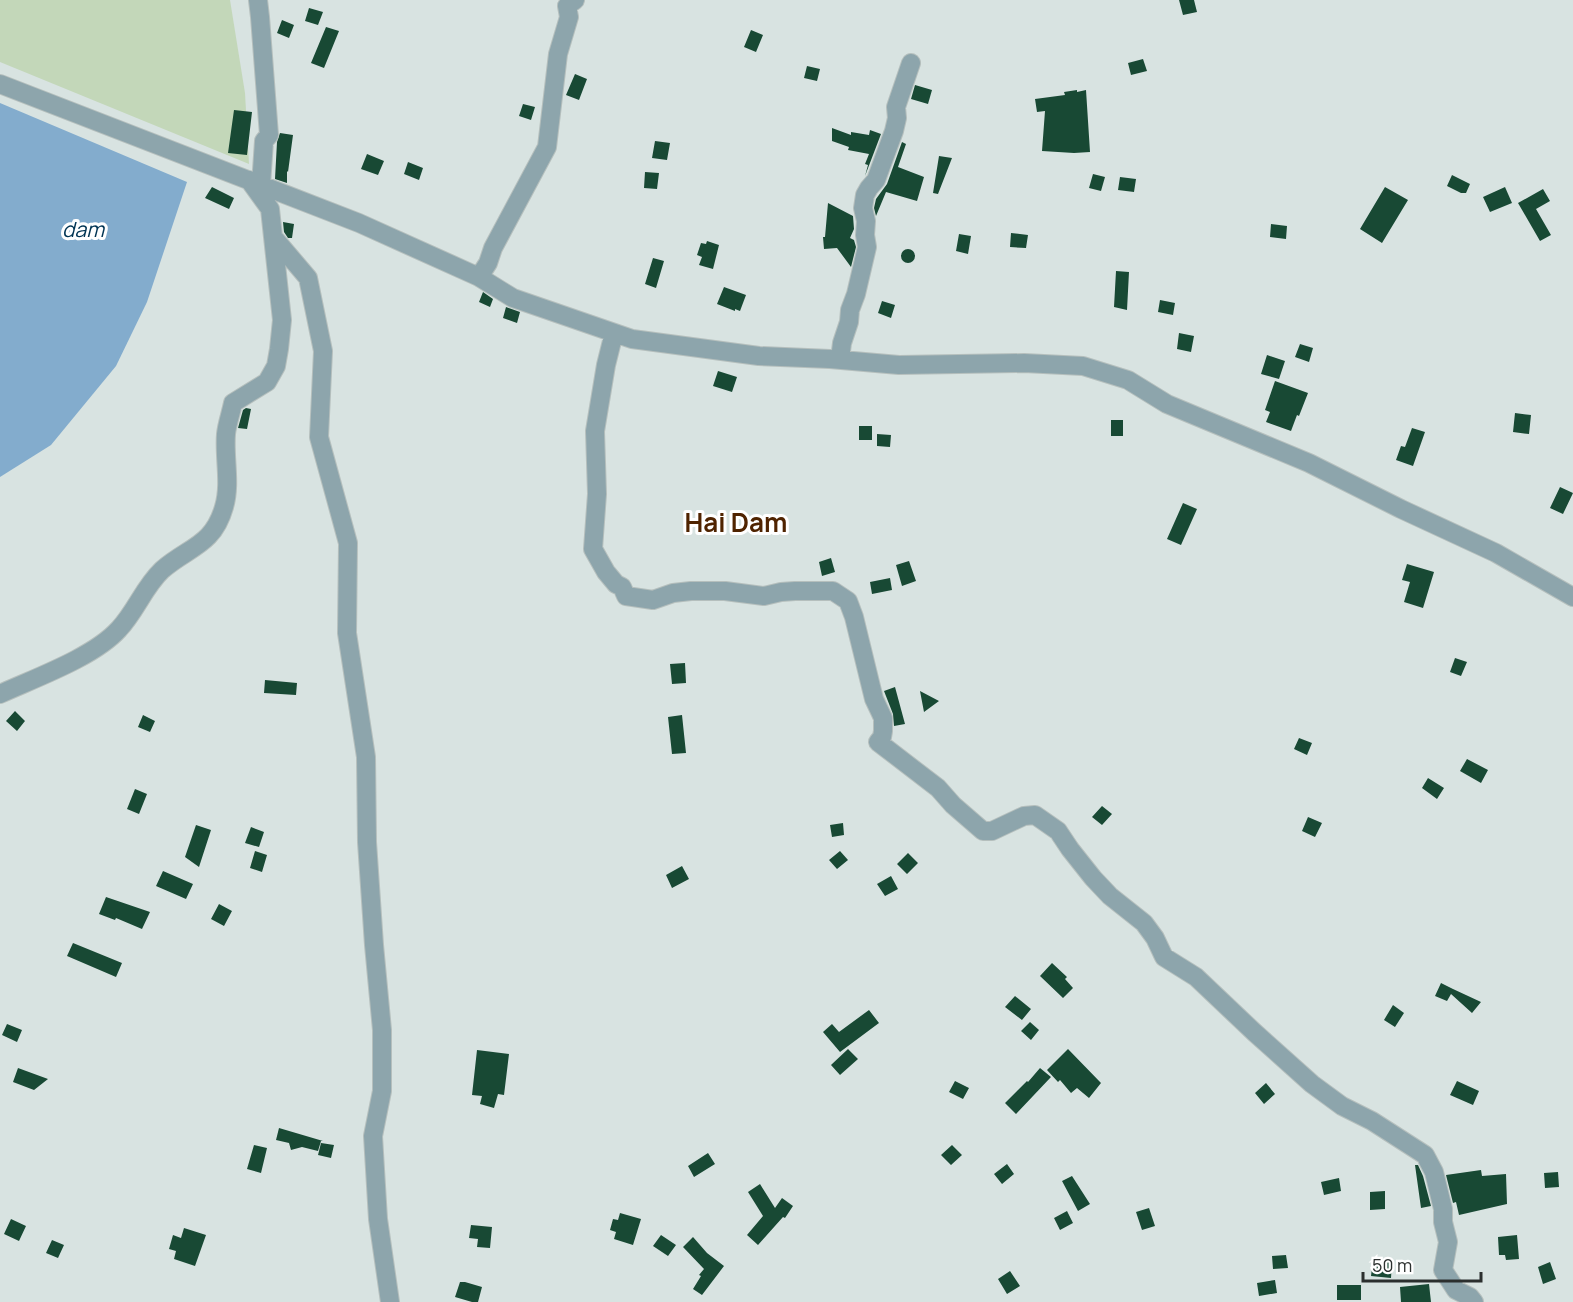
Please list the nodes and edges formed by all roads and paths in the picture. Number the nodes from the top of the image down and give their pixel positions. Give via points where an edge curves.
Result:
1 (258, 0) edge
2 (575, 0) edge
3 (911, 63) dead end
4 (0, 84) edge
5 (255, 183) junction
6 (273, 238) junction
7 (479, 277) junction
8 (614, 333) junction
9 (840, 359) junction
10 (1573, 597) edge
11 (0, 694) edge
12 (390, 1302) edge
13 (1474, 1302) edge

1 - 5 street via 269,135 264,141
2 - 7 street via 567,6 569,17 558,54 547,147
3 - 9 street via 896,107 894,131 876,180 865,195 862,208 867,247
4 - 5 street
5 - 6 street via 270,209
5 - 7 street
6 - 11 street via 282,320 276,366 267,382 233,403 226,435 225,506 218,524 195,549 162,570 120,628 102,645
6 - 12 street via 308,278 322,351 319,437 348,543 347,633 366,757 367,842 382,1030 382,1091 374,1136 378,1219
7 - 8 street via 513,298
8 - 9 street via 632,339 759,356
8 - 13 street via 595,431 597,494 593,549 626,596 653,600 691,591 764,596 833,591 848,601 874,699 883,718 878,742 938,788 982,831 1035,815 1058,831 1093,878 1144,923 1164,957 1196,977 1312,1084 1425,1155 1434,1172 1443,1209 1448,1242 1443,1270 1456,1290
9 - 10 street via 899,365 1083,366 1128,380 1167,404 1309,463 1496,553

